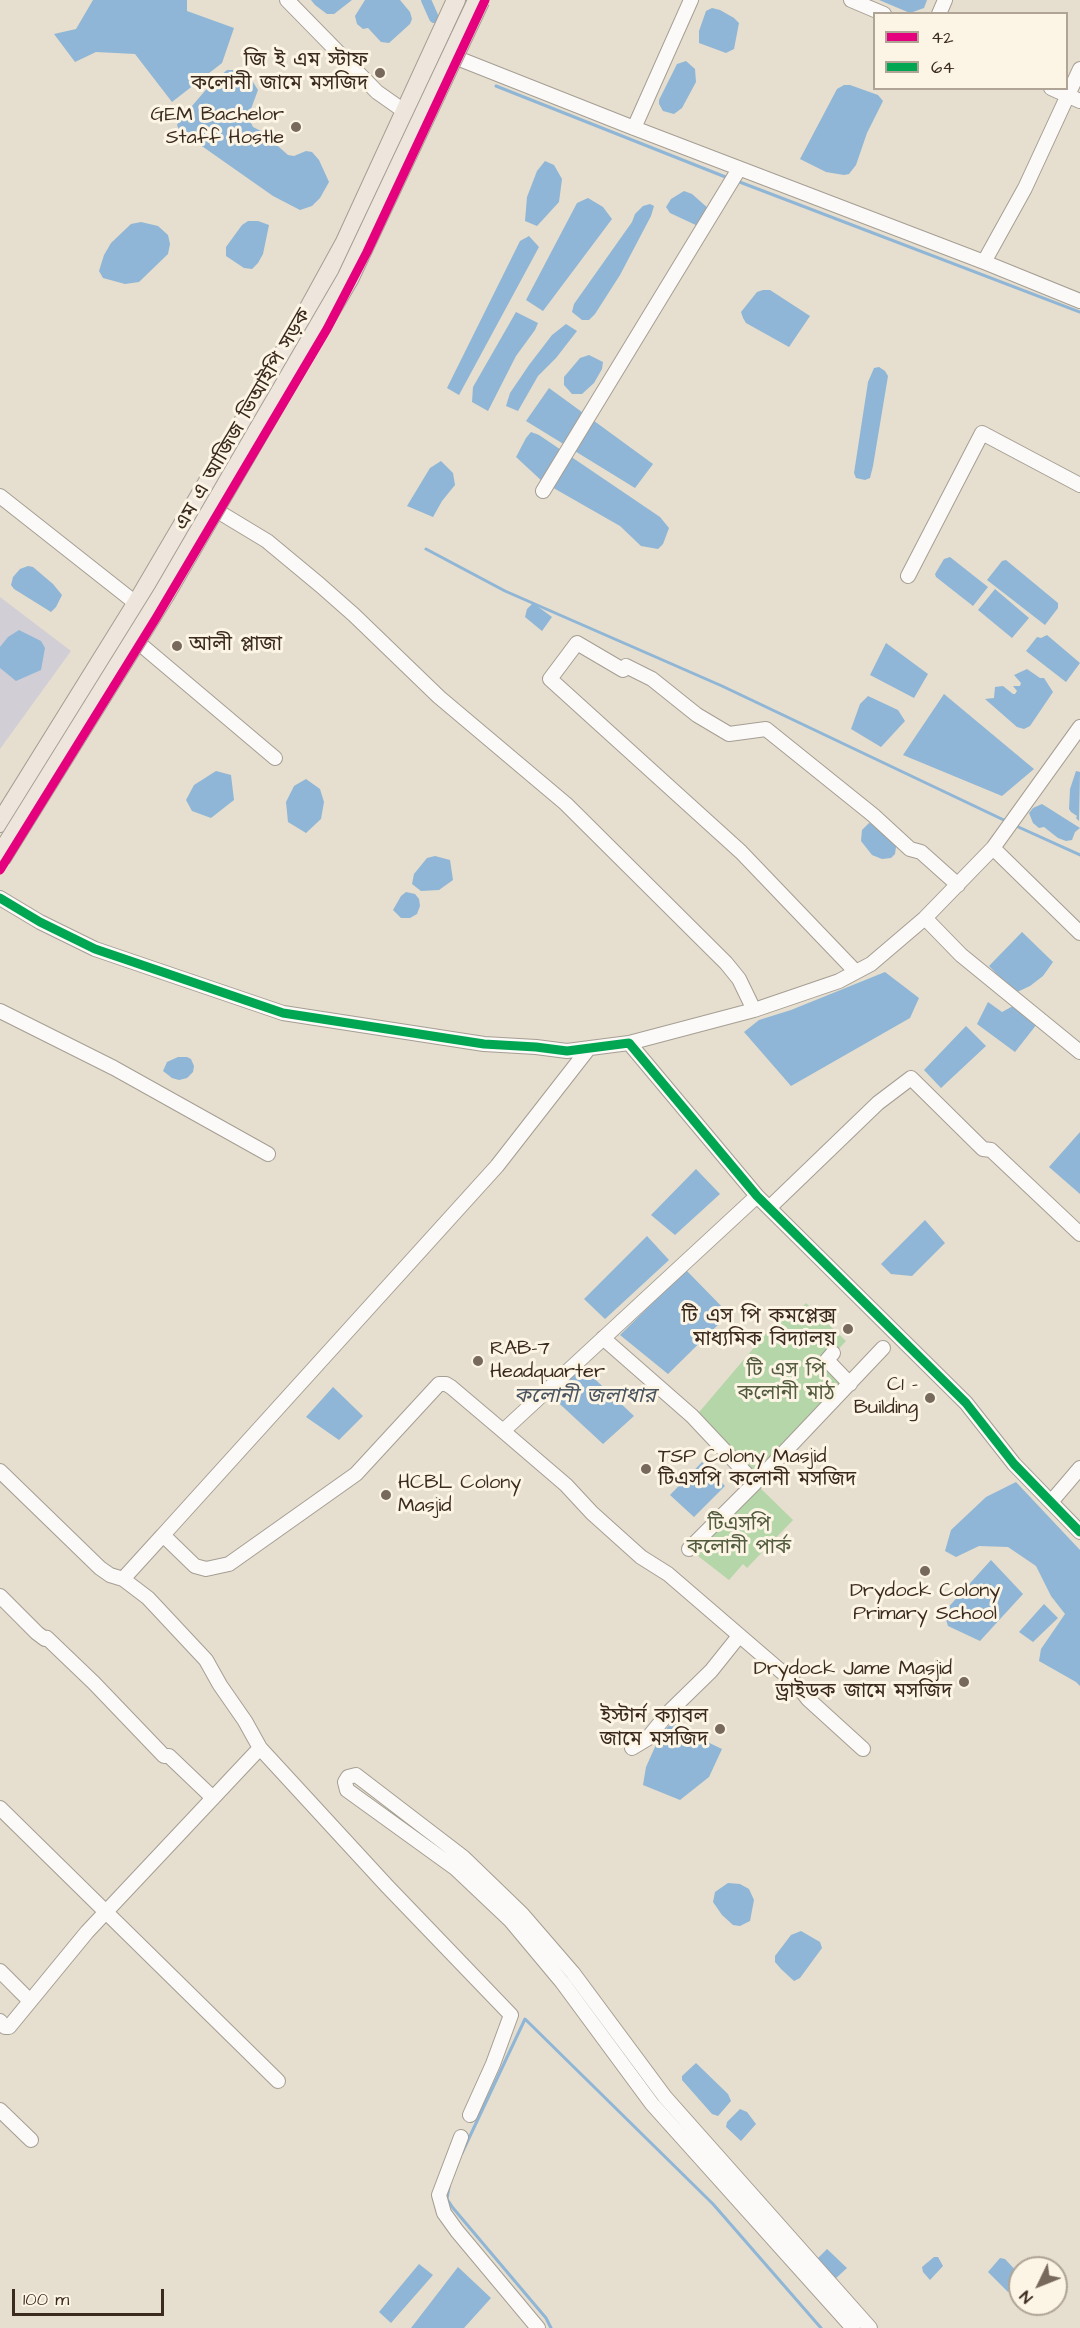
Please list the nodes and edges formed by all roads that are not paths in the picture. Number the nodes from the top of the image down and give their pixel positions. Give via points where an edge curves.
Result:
1 (287, 0) edge
2 (456, 0) edge
3 (465, 0) edge
4 (479, 0) edge
5 (485, 0) edge
6 (691, 0) edge
7 (851, 0) edge
8 (879, 12) edge
9 (457, 58) junction
10 (1080, 69) edge
11 (1056, 90) edge
12 (1074, 98) edge
13 (404, 111) junction
14 (634, 128) junction
15 (739, 169) junction
16 (984, 262) junction
17 (1080, 301) edge
18 (1080, 485) edge
19 (543, 491) dead end
20 (0, 496) edge
21 (219, 512) junction
22 (908, 576) dead end
23 (136, 604) junction
24 (156, 618) junction
25 (140, 644) junction
26 (1080, 727) edge
27 (275, 758) dead end
28 (0, 822) edge
29 (0, 838) edge
30 (993, 848) junction
31 (0, 858) edge
32 (0, 870) edge
33 (958, 885) junction
34 (0, 898) edge
35 (926, 918) junction
36 (1080, 933) edge
37 (856, 972) junction
38 (754, 1010) junction
39 (0, 1011) edge
40 (629, 1043) junction
41 (589, 1048) junction
42 (1080, 1052) edge
43 (268, 1154) dead end
44 (757, 1196) junction
45 (769, 1208) junction
46 (1080, 1234) edge
47 (603, 1338) junction
48 (883, 1348) dead end
49 (833, 1353) dead end
50 (850, 1384) junction
51 (502, 1431) junction
52 (1080, 1468) edge
53 (0, 1470) edge
54 (755, 1483) junction
55 (1051, 1502) junction
56 (1080, 1532) edge
57 (163, 1535) junction
58 (689, 1549) dead end
59 (123, 1579) junction
60 (0, 1596) edge
61 (739, 1636) junction
62 (260, 1748) junction
63 (632, 1748) dead end
64 (863, 1749) dead end
65 (213, 1798) junction
66 (0, 1808) edge
67 (107, 1911) junction
68 (0, 1971) edge
69 (30, 2001) junction
70 (0, 2021) edge
71 (278, 2081) dead end
72 (0, 2110) edge
73 (470, 2115) dead end
74 (461, 2137) dead end
75 (31, 2140) dead end
76 (538, 2328) edge
77 (853, 2328) edge
78 (870, 2328) edge

1 - 13 street via 377,92
2 - 13 main road, এম এ আজিজ ভিআইপি সড়ক
3 - 29 highway via 338,274 237,450
4 - 31 highway, bridge via 348,278 169,584
5 - 9 main road
6 - 14 street
7 - 8 street
9 - 14 street
9 - 21 main road via 353,281
10 - 12 street
11 - 12 street
12 - 16 street
13 - 23 main road, এম এ আজিজ ভিআইপি সড়ক via 333,262
14 - 15 street
15 - 16 street
15 - 19 street
16 - 17 street
18 - 22 street via 982,433
20 - 23 street
21 - 24 main road
21 - 38 street via 267,541 320,585 439,697 566,804 726,963
23 - 24 street
23 - 28 main road, এম এ আজিজ ভিআইপি সড়ক
24 - 25 main road
25 - 27 street
25 - 32 main road
26 - 30 street
30 - 33 street
30 - 36 street
33 - 35 street
33 - 37 street via 766,729 729,734 697,715 652,679 627,666 623,670 577,643 549,679 741,852
34 - 41 street via 95,949 283,1013 484,1044 567,1051
35 - 37 street via 872,964
35 - 42 street via 961,955
37 - 38 street
38 - 40 street
39 - 43 street via 114,1068
40 - 41 street
40 - 44 street
41 - 57 street via 483,1182
44 - 45 street
44 - 47 street
45 - 46 street via 878,1103 910,1078
45 - 55 street via 966,1403 1014,1464
47 - 51 street
47 - 54 street via 692,1416
48 - 50 street
49 - 50 street via 826,1360
50 - 54 street
51 - 57 street via 451,1387 440,1384 356,1474 229,1564 206,1569 195,1566
51 - 61 street via 544,1465 641,1557 668,1574
52 - 55 street
53 - 59 street via 100,1568
54 - 58 street
55 - 56 street
57 - 59 street
59 - 62 street via 148,1598 206,1660
60 - 65 street via 164,1756 169,1756
61 - 63 street via 647,1738
61 - 64 street
62 - 65 street
62 - 73 street via 511,2015
65 - 67 street
66 - 67 street
67 - 69 street
67 - 71 street
68 - 69 street
69 - 70 street via 9,2027
72 - 75 street
74 - 76 street via 439,2195 444,2213
77 - 78 street via 652,2104 562,1982 511,1921 455,1868 347,1790 348,1777 356,1775 463,1857 522,1914 573,1973 665,2097

